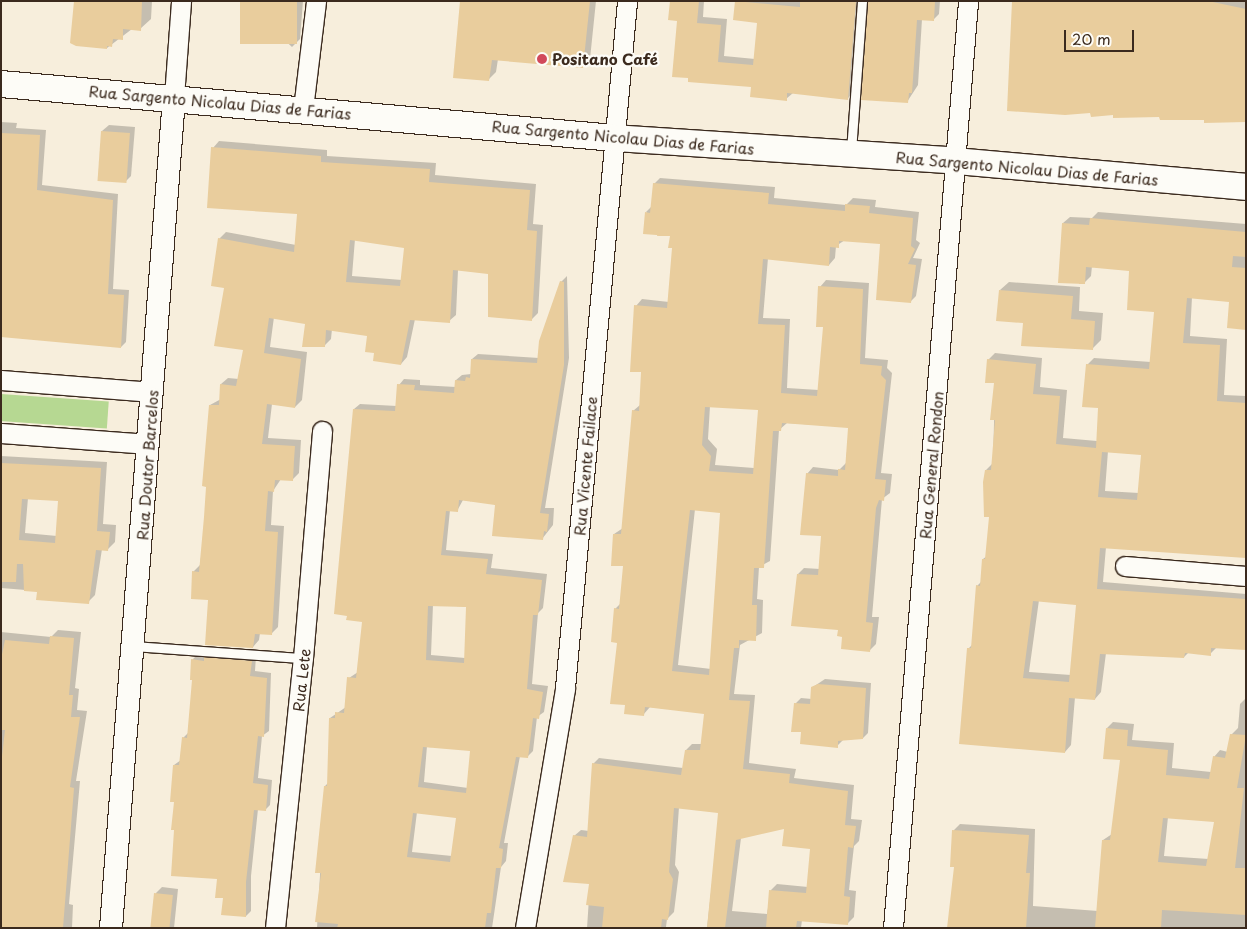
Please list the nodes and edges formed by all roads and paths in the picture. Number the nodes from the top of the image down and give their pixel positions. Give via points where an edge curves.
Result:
1 (181, 1) edge
2 (316, 1) edge
3 (627, 1) edge
4 (862, 1) edge
5 (968, 1) edge
6 (1, 84) edge
7 (174, 97) junction
8 (303, 109) junction
9 (614, 138) junction
10 (851, 154) junction
11 (956, 161) junction
12 (1246, 187) edge
13 (1, 380) edge
14 (153, 392) junction
15 (322, 431) dead end
16 (1, 433) edge
17 (149, 444) junction
18 (1125, 566) dead end
19 (1246, 576) edge
20 (134, 646) junction
21 (303, 658) junction
22 (111, 928) edge
23 (274, 928) edge
24 (525, 928) edge
25 (893, 928) edge

1 - 7 street, Rua Doutor Barcelos
2 - 8 street
3 - 9 street, Rua Vicente Failace
4 - 10 lane
5 - 11 street, Rua General Rondon
6 - 7 main road, Rua Sargento Nicolau Dias de Farias
7 - 8 main road, Rua Sargento Nicolau Dias de Farias
7 - 14 street, Rua Doutor Barcelos
8 - 9 main road, Rua Sargento Nicolau Dias de Farias
9 - 10 main road, Rua Sargento Nicolau Dias de Farias
9 - 24 street, Rua Vicente Failace via 565,688
10 - 11 main road, Rua Sargento Nicolau Dias de Farias
11 - 12 main road, Rua Sargento Nicolau Dias de Farias
11 - 25 street, Rua General Rondon
13 - 14 street
14 - 17 street, Rua Doutor Barcelos
15 - 21 street, Rua Lete
16 - 17 street
17 - 20 street, Rua Doutor Barcelos
18 - 19 street
20 - 21 lane
20 - 22 street, Rua Doutor Barcelos
21 - 23 street, Rua Lete

